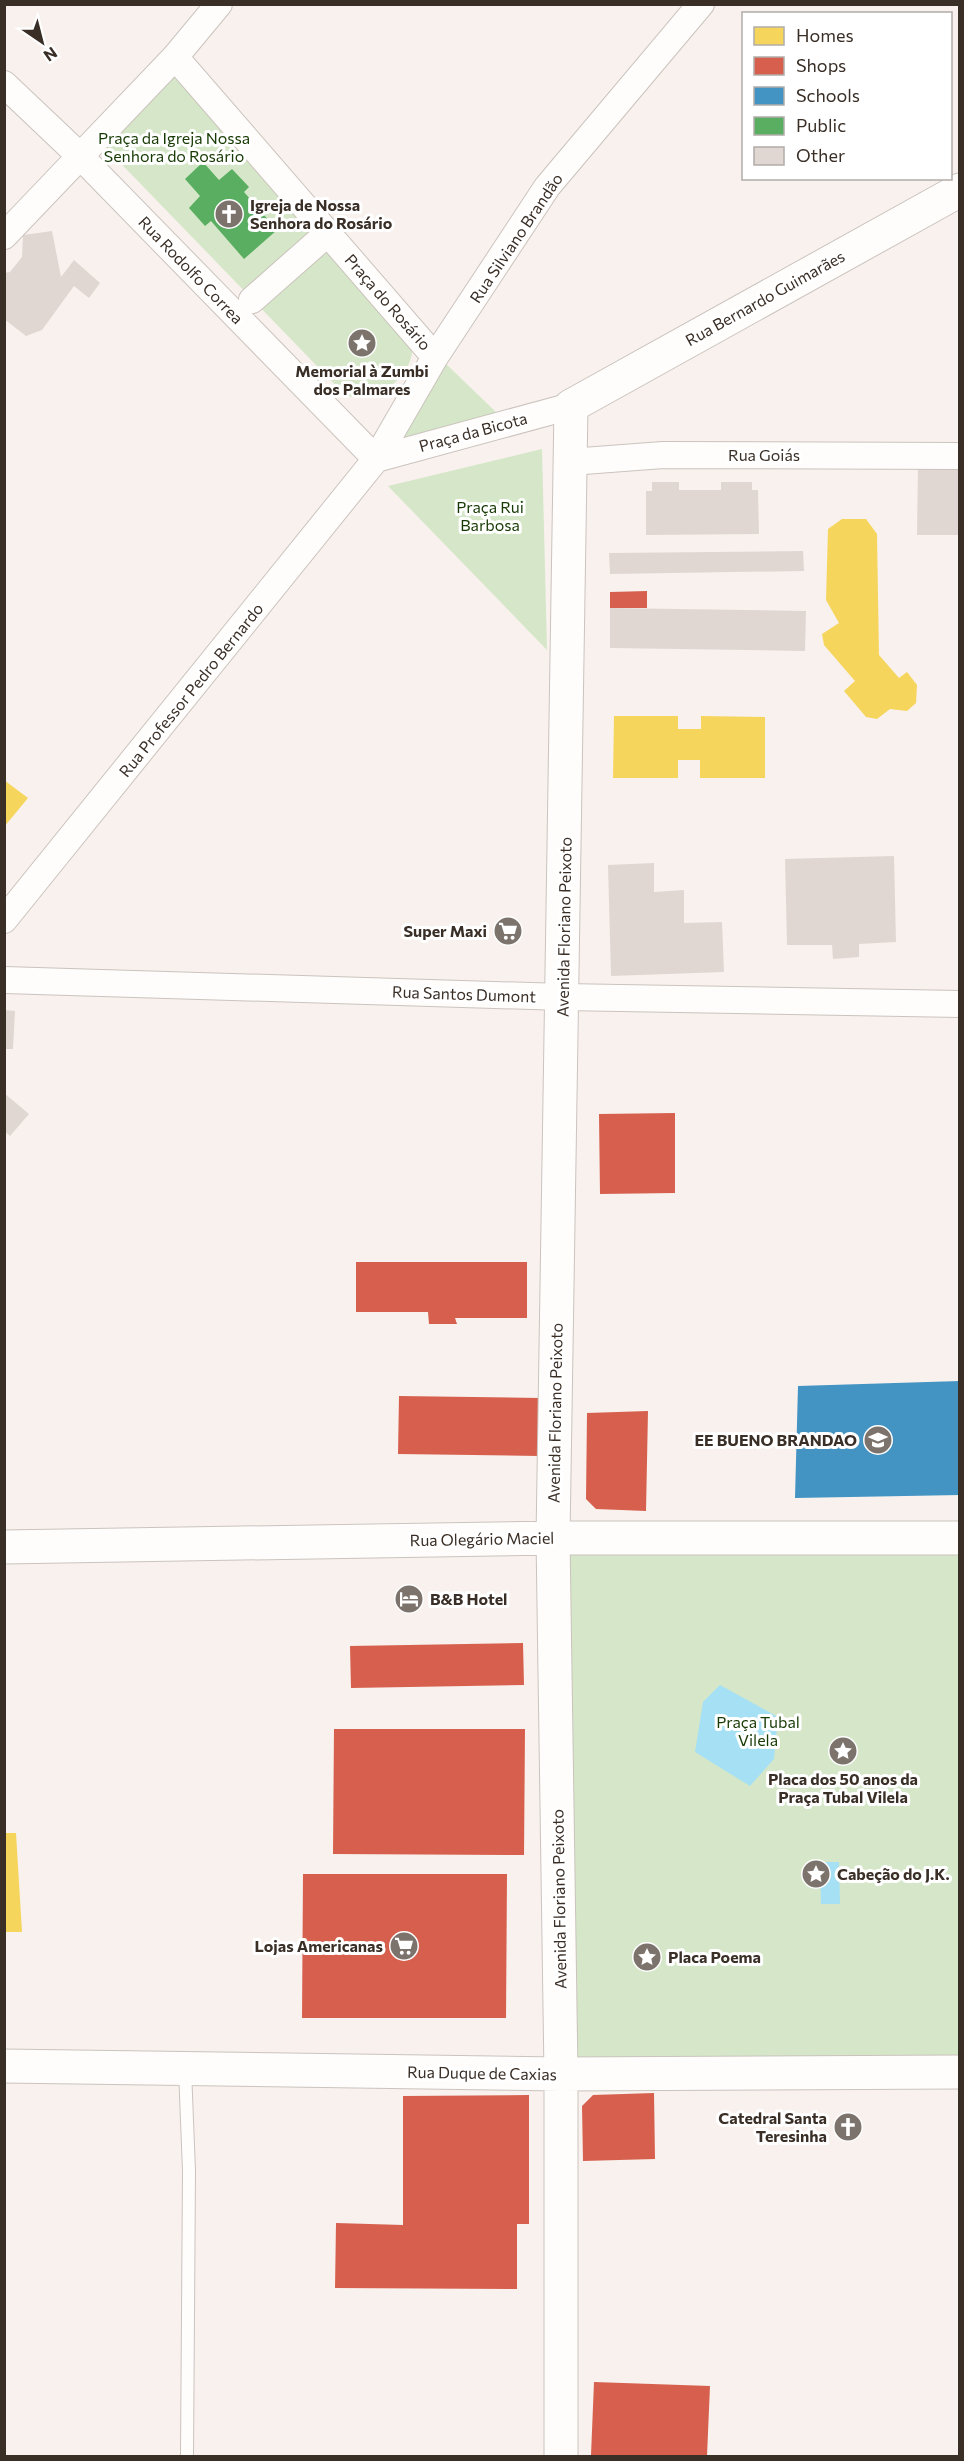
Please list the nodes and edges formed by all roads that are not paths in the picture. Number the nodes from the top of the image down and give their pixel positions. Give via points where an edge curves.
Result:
1 (219, 4) edge
2 (701, 4) edge
3 (175, 57) junction
4 (4, 84) edge
5 (80, 156) junction
6 (960, 190) edge
7 (328, 233) junction
8 (4, 236) edge
9 (252, 300) dead end
10 (435, 357) junction
11 (571, 406) junction
12 (960, 456) edge
13 (376, 459) junction
14 (570, 462) junction
15 (4, 920) edge
16 (4, 980) edge
17 (563, 997) junction
18 (960, 1004) edge
19 (553, 1538) junction
20 (960, 1538) edge
21 (4, 1548) edge
22 (4, 2066) edge
23 (185, 2069) junction
24 (960, 2072) edge
25 (561, 2074) junction
26 (187, 2457) edge
27 (561, 2457) edge

1 - 3 street
2 - 10 street, Rua Silviano Brandão via 547,187
3 - 5 street
3 - 7 street, Praça do Rosário
4 - 5 street, Rua Rodolfo Correa
5 - 8 street
5 - 13 street, Rua Rodolfo Correa
6 - 11 street, Rua Bernardo Guimarães
7 - 9 street
7 - 10 street, Praça do Rosário
10 - 13 street, Rua Silviano Brandão
11 - 13 street, Praça da Bicota
11 - 14 street, Avenida Floriano Peixoto
12 - 14 street, Rua Goiás via 663,455
13 - 15 street, Rua Professor Pedro Bernardo
14 - 17 street, Avenida Floriano Peixoto
16 - 17 street, Rua Santos Dumont
17 - 18 street, Rua Santos Dumont
17 - 19 street, Avenida Floriano Peixoto
19 - 20 street, Rua Olegário Maciel
19 - 21 street, Rua Olegário Maciel
19 - 25 street, Avenida Floriano Peixoto
22 - 23 street, Rua Duque de Caxias
23 - 25 street, Rua Duque de Caxias
23 - 26 lane via 189,2171
24 - 25 street, Rua Duque de Caxias
25 - 27 street, Avenida Floriano Peixoto

